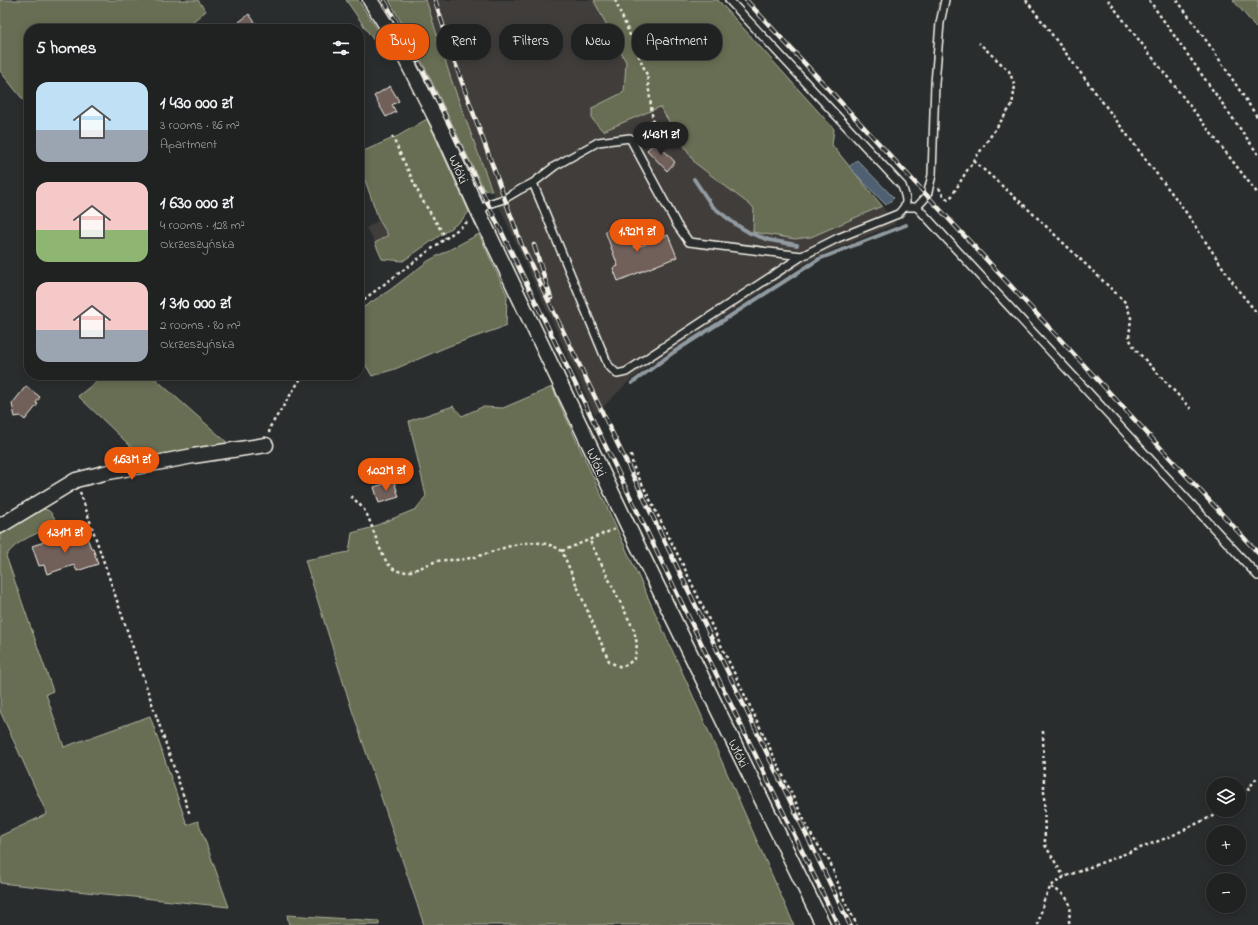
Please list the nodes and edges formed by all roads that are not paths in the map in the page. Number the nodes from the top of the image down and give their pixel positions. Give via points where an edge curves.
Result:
1 (370, 0) edge
2 (729, 0) edge
3 (945, 0) edge
4 (533, 183) junction
5 (905, 207) junction
6 (917, 207) junction
7 (479, 213) junction
8 (802, 256) junction
9 (266, 445) road end
10 (0, 526) edge
11 (1258, 576) edge
12 (823, 925) edge

1 - 7 street, Włóki via 394,37 422,89
2 - 5 lane via 902,186 906,197
3 - 6 lane via 940,23 935,83 932,175 927,196
4 - 7 lane via 504,199 488,204
4 - 8 lane via 555,166 598,142 630,138 677,225 689,242
4 - 8 lane via 608,365 616,374 626,372
5 - 6 lane
5 - 8 lane via 898,214 838,238
6 - 11 lane
7 - 12 street, Włóki via 627,524
9 - 10 street via 186,457 76,480

